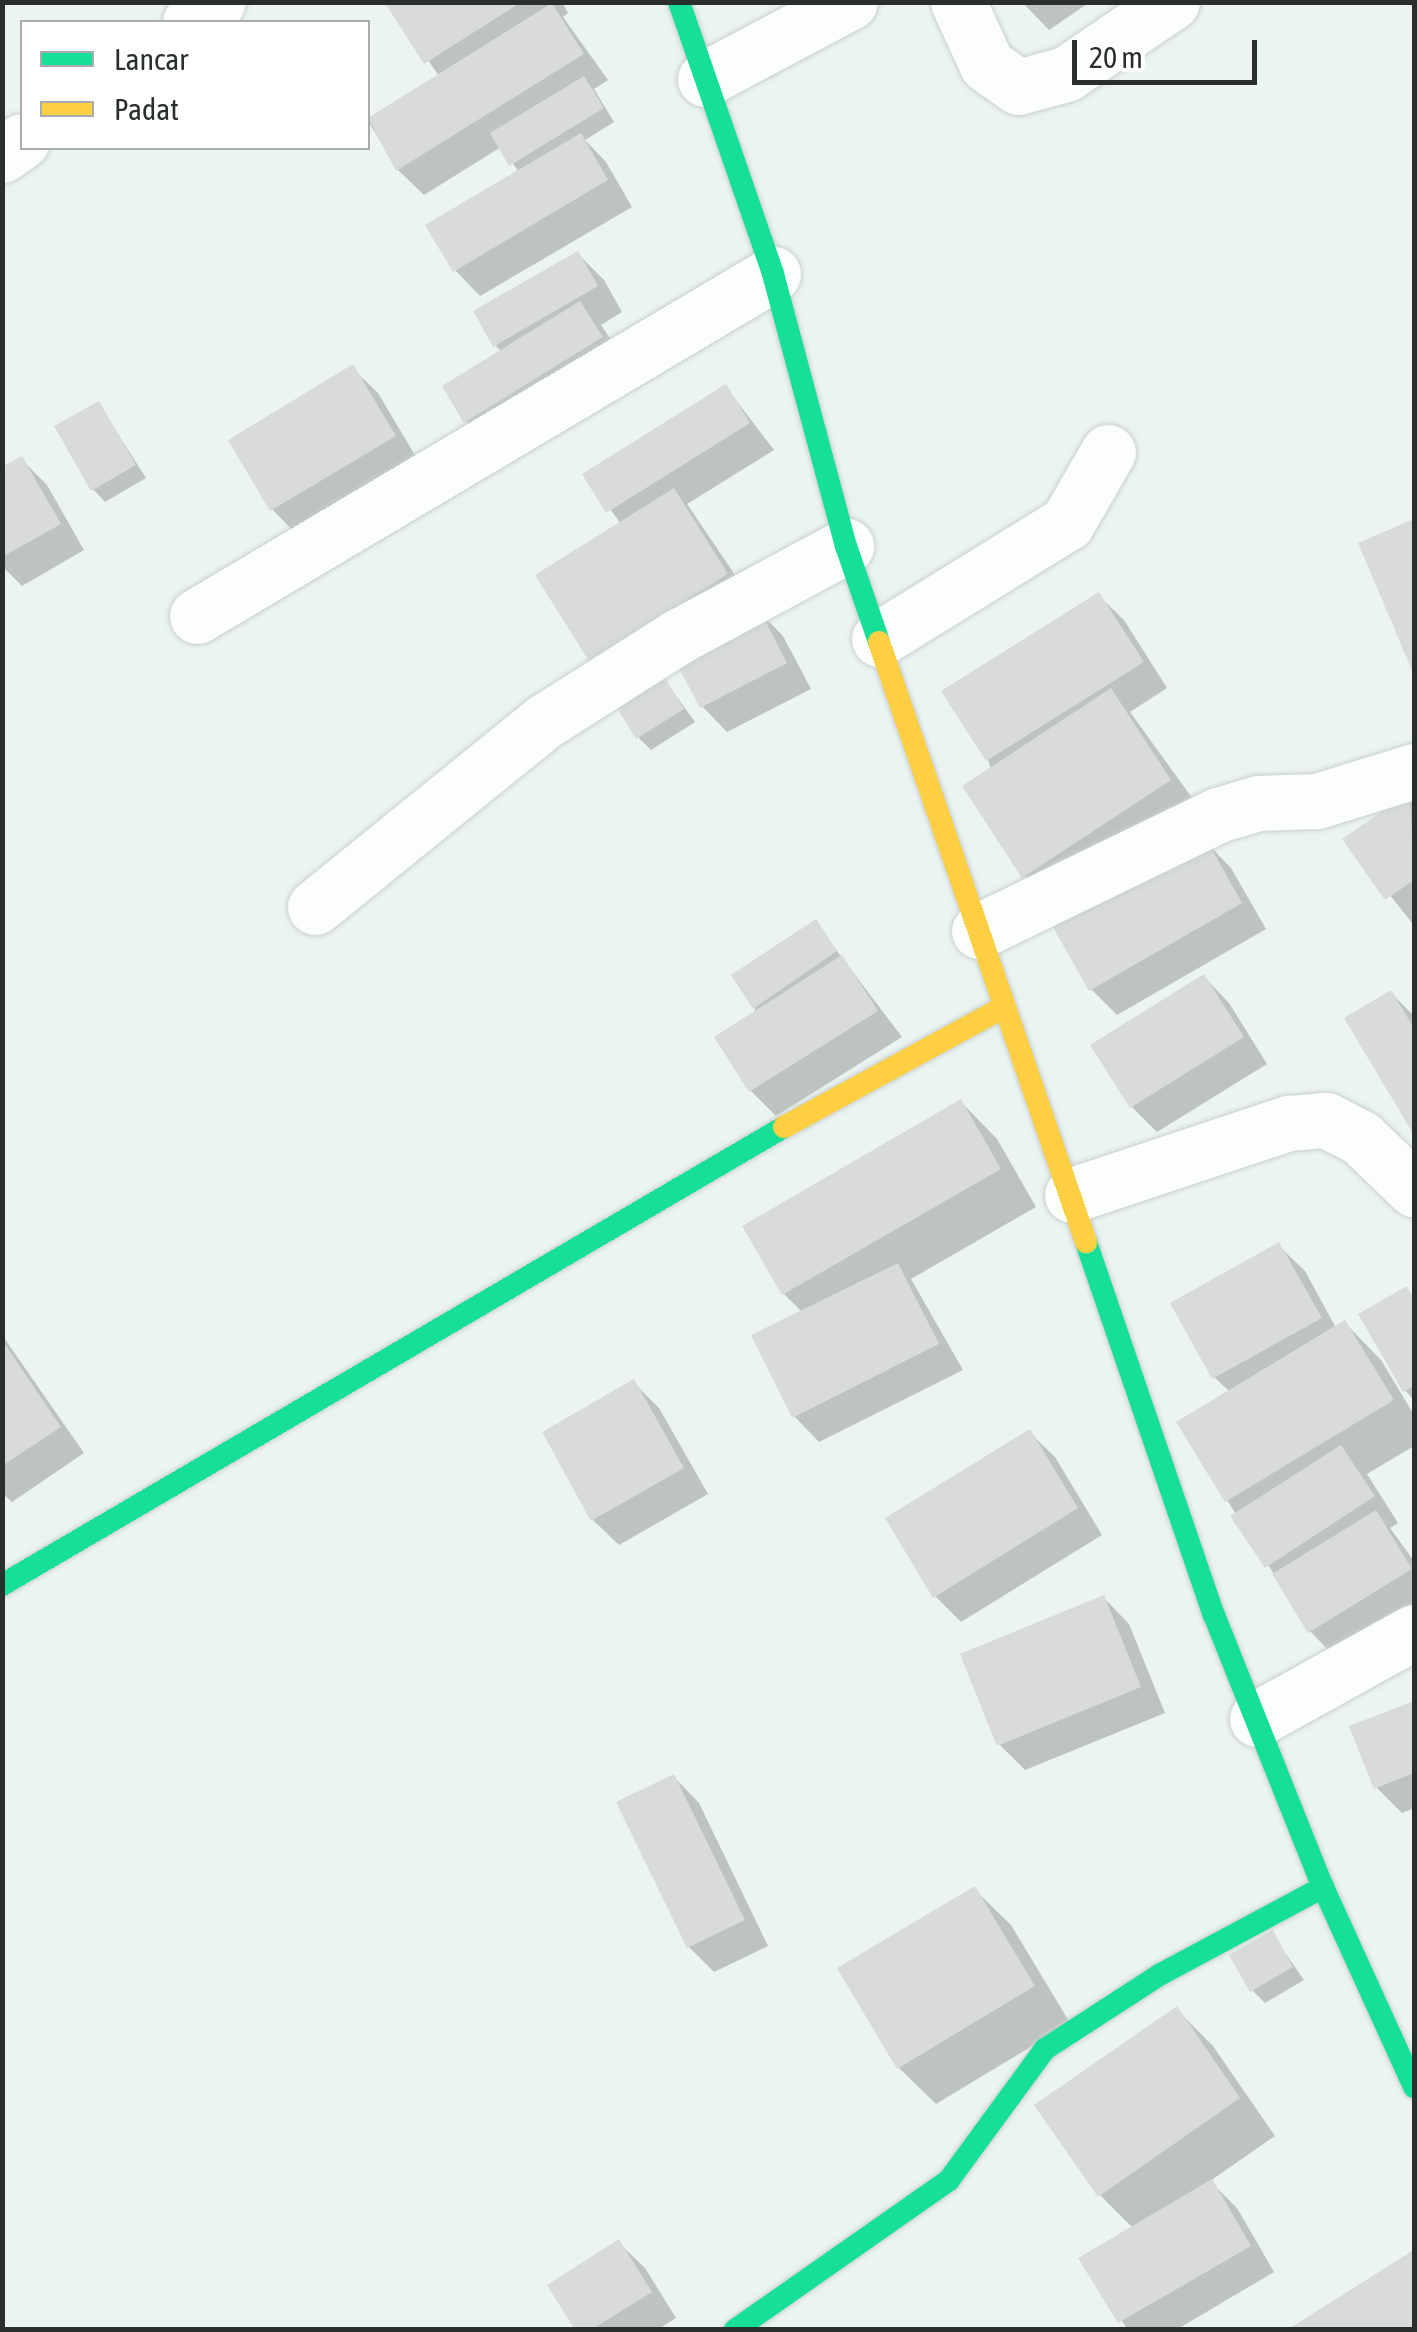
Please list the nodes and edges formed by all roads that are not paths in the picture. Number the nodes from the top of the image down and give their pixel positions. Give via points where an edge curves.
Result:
1 (218, 2) edge
2 (679, 2) edge
3 (850, 2) edge
4 (958, 2) edge
5 (1172, 2) edge
6 (193, 20) edge
7 (705, 79) junction
8 (772, 274) junction
9 (1108, 452) dead end
10 (846, 546) junction
11 (198, 616) dead end
12 (879, 639) junction
13 (1414, 771) edge
14 (315, 907) dead end
15 (979, 932) junction
16 (1002, 1008) junction
17 (1414, 1189) edge
18 (1072, 1195) junction
19 (2, 1585) edge
20 (1414, 1632) edge
21 (1257, 1719) junction
22 (1323, 1887) junction
23 (1414, 2087) edge
24 (735, 2330) edge

1 - 6 street
2 - 7 street
3 - 7 street
4 - 5 street via 987,65 1018,87 1066,74
7 - 8 street
8 - 10 street
8 - 11 street
9 - 12 street via 1067,523
10 - 12 street
10 - 14 street via 679,636 545,721
12 - 15 street
13 - 15 street via 1317,801 1258,803 1218,815
15 - 16 street
16 - 18 street
16 - 19 street via 656,1197
17 - 18 street via 1361,1138 1326,1120 1288,1123
18 - 21 street via 1214,1615
20 - 21 street
21 - 22 street
22 - 23 street
22 - 24 street via 1161,1974 1046,2050 949,2180

